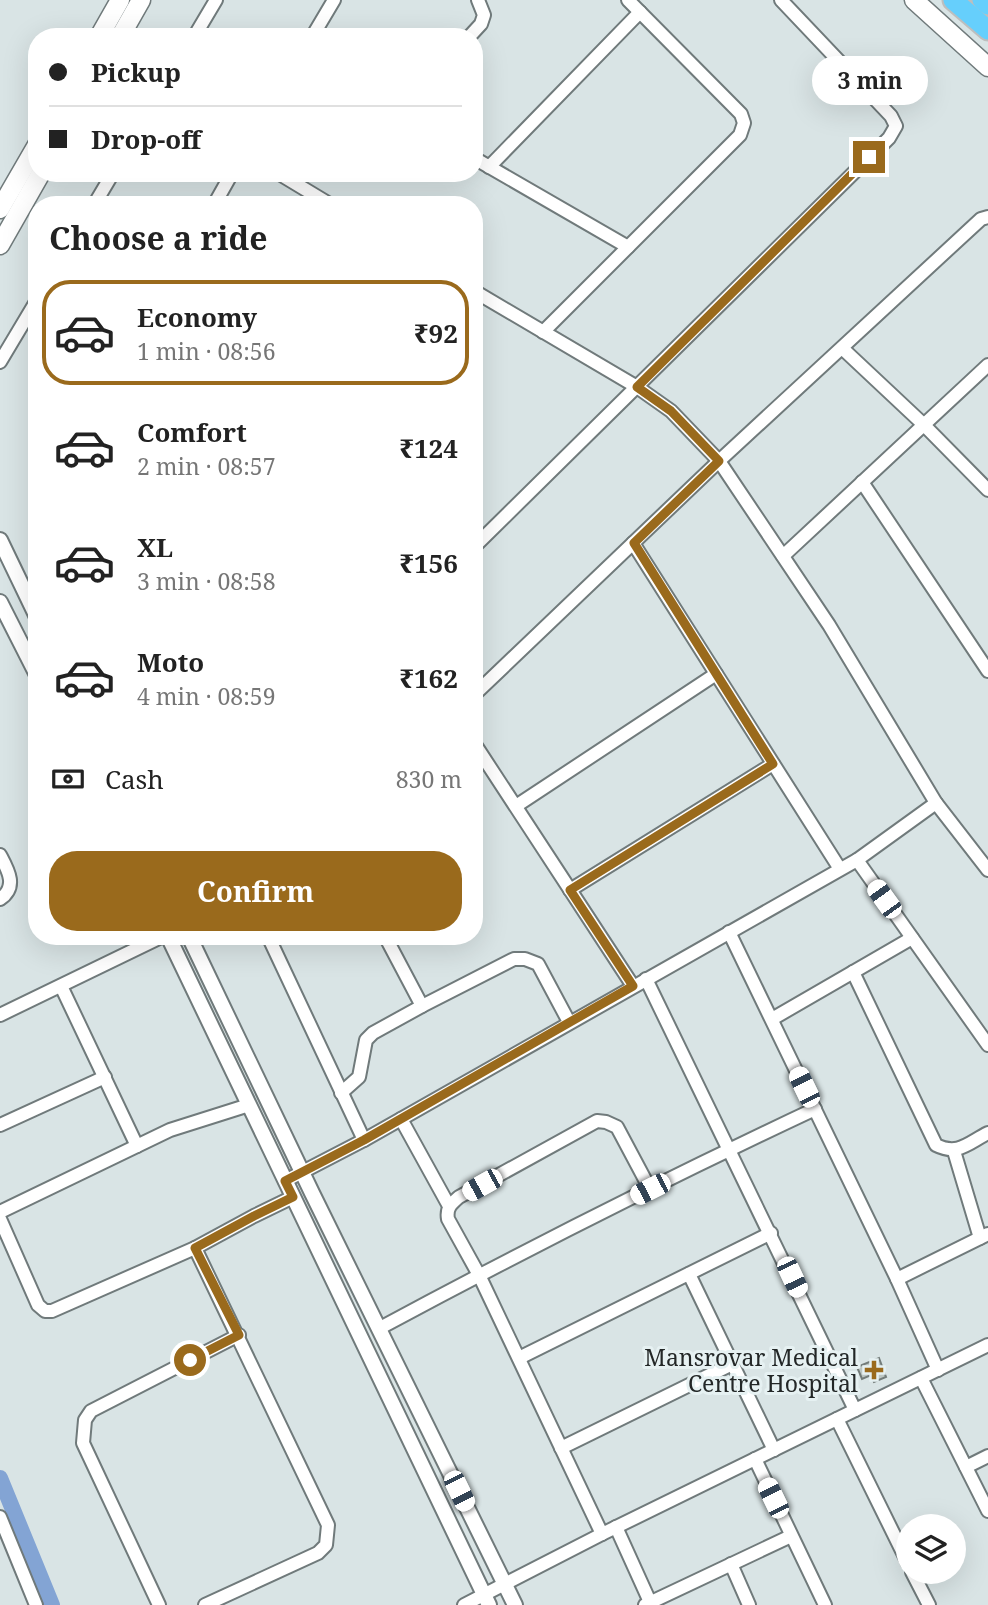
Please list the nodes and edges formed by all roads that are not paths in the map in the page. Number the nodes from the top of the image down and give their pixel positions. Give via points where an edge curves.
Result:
1 (120, 0) edge
2 (141, 0) edge
3 (216, 0) edge
4 (334, 0) edge
5 (478, 0) edge
6 (628, 0) edge
7 (781, 0) edge
8 (914, 0) edge
9 (953, 0) edge
10 (982, 0) edge
11 (988, 5) edge
12 (640, 12) junction
13 (104, 28) edge
14 (125, 28) edge
15 (199, 28) edge
16 (318, 28) edge
17 (477, 28) edge
18 (988, 30) edge
19 (988, 67) edge
20 (28, 161) edge
21 (483, 163) edge
22 (489, 167) junction
23 (36, 182) edge
24 (293, 182) edge
25 (316, 196) edge
26 (0, 209) edge
27 (988, 217) edge
28 (0, 244) edge
29 (628, 247) junction
30 (483, 295) edge
31 (28, 315) edge
32 (544, 332) junction
33 (842, 348) junction
34 (0, 362) edge
35 (988, 365) edge
36 (637, 387) junction
37 (923, 424) junction
38 (719, 461) junction
39 (862, 482) junction
40 (988, 490) edge
41 (483, 538) edge
42 (0, 540) edge
43 (634, 543) junction
44 (783, 556) junction
45 (28, 598) edge
46 (0, 603) edge
47 (28, 657) edge
48 (988, 671) edge
49 (716, 674) junction
50 (483, 684) edge
51 (483, 756) edge
52 (773, 764) junction
53 (936, 803) junction
54 (516, 806) junction
55 (0, 855) edge
56 (857, 860) junction
57 (840, 869) junction
58 (988, 870) edge
59 (570, 890) junction
60 (0, 899) edge
61 (729, 932) junction
62 (912, 938) junction
63 (145, 945) edge
64 (173, 945) edge
65 (193, 945) edge
66 (272, 945) edge
67 (390, 945) edge
68 (853, 972) junction
69 (646, 979) junction
70 (61, 986) junction
71 (633, 986) junction
72 (422, 1006) junction
73 (0, 1015) edge
74 (772, 1019) junction
75 (569, 1022) junction
76 (988, 1045) edge
77 (105, 1077) junction
78 (341, 1093) junction
79 (249, 1105) junction
80 (815, 1109) junction
81 (401, 1119) junction
82 (0, 1125) edge
83 (988, 1133) edge
84 (364, 1140) junction
85 (137, 1146) junction
86 (730, 1149) junction
87 (954, 1151) junction
88 (303, 1172) junction
89 (285, 1181) junction
90 (650, 1189) junction
91 (293, 1197) junction
92 (449, 1206) junction
93 (0, 1212) edge
94 (0, 1219) edge
95 (771, 1233) junction
96 (984, 1236) edge
97 (195, 1248) junction
98 (689, 1274) junction
99 (479, 1275) junction
100 (897, 1279) junction
101 (380, 1328) junction
102 (239, 1335) junction
103 (988, 1345) edge
104 (519, 1358) junction
105 (732, 1364) junction
106 (938, 1370) junction
107 (920, 1378) junction
108 (855, 1410) junction
109 (837, 1419) junction
110 (561, 1448) junction
111 (774, 1450) junction
112 (988, 1456) edge
113 (755, 1459) junction
114 (966, 1467) junction
115 (988, 1511) edge
116 (0, 1517) edge
117 (616, 1527) junction
118 (602, 1534) junction
119 (791, 1536) junction
120 (896, 1539) edge
121 (731, 1564) junction
122 (505, 1584) junction
123 (918, 1584) edge
124 (674, 1592) junction
125 (486, 1600) edge
126 (647, 1604) edge
127 (36, 1605) edge
128 (159, 1605) edge
129 (205, 1605) edge
130 (464, 1605) edge
131 (515, 1605) edge
132 (680, 1605) edge
133 (749, 1605) edge
134 (825, 1605) edge
135 (929, 1605) edge

1 - 13 main road
2 - 14 main road
3 - 15 street
4 - 16 street
5 - 17 street via 484,15
6 - 12 street
7 - 36 street via 896,126
8 - 19 main road
9 - 18 highway
10 - 11 highway
12 - 22 street
12 - 29 street via 741,114 744,123 740,135
20 - 26 main road
21 - 22 street
22 - 29 street
23 - 28 main road
24 - 25 street
27 - 33 street
29 - 32 street
30 - 32 street
31 - 34 street
32 - 36 street
33 - 37 street
33 - 38 street
35 - 37 street
36 - 38 street via 671,411
36 - 41 street
37 - 39 street
37 - 40 street
38 - 43 street
38 - 44 street
39 - 44 street
39 - 48 street
42 - 45 street
43 - 49 street
43 - 50 street
44 - 53 street
46 - 47 street
49 - 52 street
49 - 54 street
51 - 54 street
52 - 57 street
52 - 59 street
53 - 56 street
53 - 58 street
54 - 59 street
55 - 60 street via 11,885
56 - 57 street
56 - 62 street
57 - 61 street
59 - 71 street
61 - 69 street
61 - 74 street
62 - 68 street
62 - 76 street
63 - 70 street
64 - 79 street
65 - 88 street
66 - 78 street
67 - 72 street
68 - 74 street
68 - 87 street via 936,1145
69 - 71 street
69 - 86 street
70 - 73 street
70 - 77 street
71 - 75 street
72 - 75 street via 514,959 525,959 538,964
72 - 78 street via 366,1040 359,1077
74 - 80 street
75 - 81 street
77 - 82 street
77 - 85 street
78 - 84 street
79 - 85 street via 170,1130
79 - 89 street
80 - 86 street
80 - 100 street
81 - 84 street
81 - 92 street
83 - 87 street
84 - 88 street
85 - 93 street
86 - 90 street
86 - 95 street
87 - 96 street
88 - 89 street
88 - 101 street
89 - 91 street
90 - 92 street via 617,1127 597,1121
90 - 99 street
91 - 97 street
91 - 125 street
92 - 99 street via 448,1219
94 - 97 street via 38,1305 45,1311
95 - 98 street
95 - 108 street
96 - 100 street
97 - 102 street
98 - 104 street
98 - 105 street
99 - 101 street
99 - 104 street
100 - 106 street
101 - 122 street
102 - 128 street via 91,1411 85,1420 83,1443
102 - 129 street via 328,1525 328,1537 318,1553
103 - 106 street
104 - 110 street
105 - 110 street
105 - 111 street
106 - 107 street
107 - 108 street
107 - 114 street
108 - 109 street
109 - 111 street
109 - 120 street
110 - 118 street
111 - 113 street
112 - 114 street
113 - 117 street
113 - 119 street
114 - 115 street
116 - 127 street
117 - 118 street
117 - 126 street
118 - 122 street
119 - 121 street
119 - 134 street
121 - 124 street
121 - 133 street
122 - 125 street
122 - 131 street
123 - 135 street
124 - 126 street
124 - 132 street
125 - 130 street

